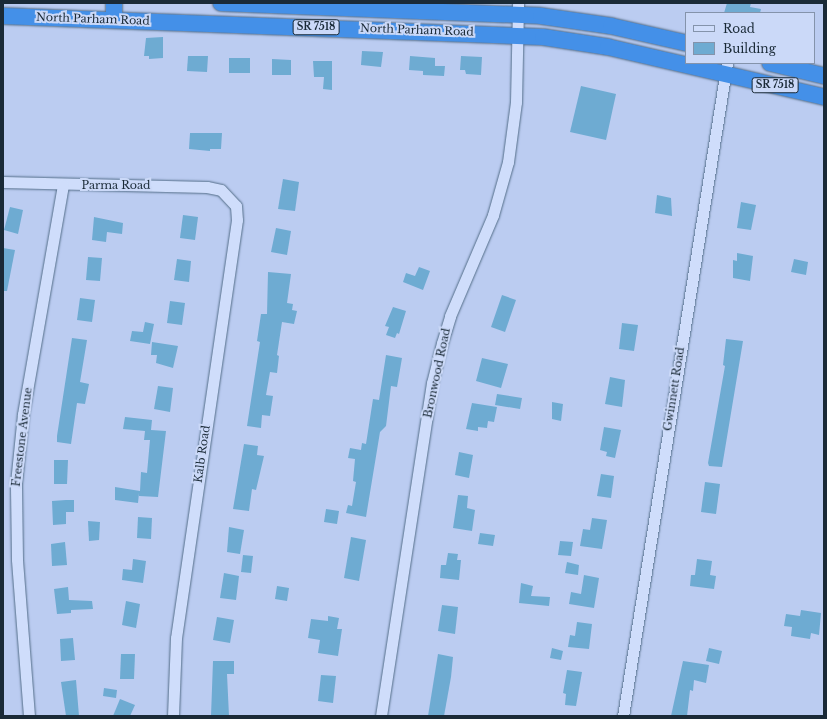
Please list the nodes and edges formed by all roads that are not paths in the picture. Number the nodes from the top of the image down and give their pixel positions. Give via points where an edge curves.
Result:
1 (114, 3) edge
2 (221, 3) edge
3 (518, 9) edge
4 (3, 16) edge
5 (114, 20) junction
6 (518, 34) junction
7 (685, 43) edge
8 (685, 60) edge
9 (705, 64) edge
10 (774, 64) edge
11 (726, 68) edge
12 (824, 76) edge
13 (824, 97) edge
14 (3, 182) edge
15 (64, 185) junction
16 (228, 195) joint
17 (28, 716) edge
18 (172, 716) edge
19 (381, 716) edge
20 (623, 716) edge

1 - 5 highway
2 - 3 highway, North Parham Road / SR 7518
3 - 6 street, Bronwood Road
3 - 7 highway, North Parham Road / SR 7518
4 - 5 highway, North Parham Road / SR 7518
5 - 6 highway, North Parham Road / SR 7518
6 - 8 highway, North Parham Road / SR 7518 via 608,46
6 - 19 street, Bronwood Road via 514,127 505,176 490,222 450,316 432,383
9 - 11 highway, North Parham Road / SR 7518
10 - 12 highway, SR 7518
11 - 13 highway, North Parham Road / SR 7518
11 - 20 street, Gwinnett Road
14 - 15 street, Parma Road
15 - 16 street, Parma Road via 207,187 221,190
15 - 17 street, Freestone Avenue via 23,414 16,483 16,552
16 - 18 street, Kalb Road via 236,206 237,220 176,638

